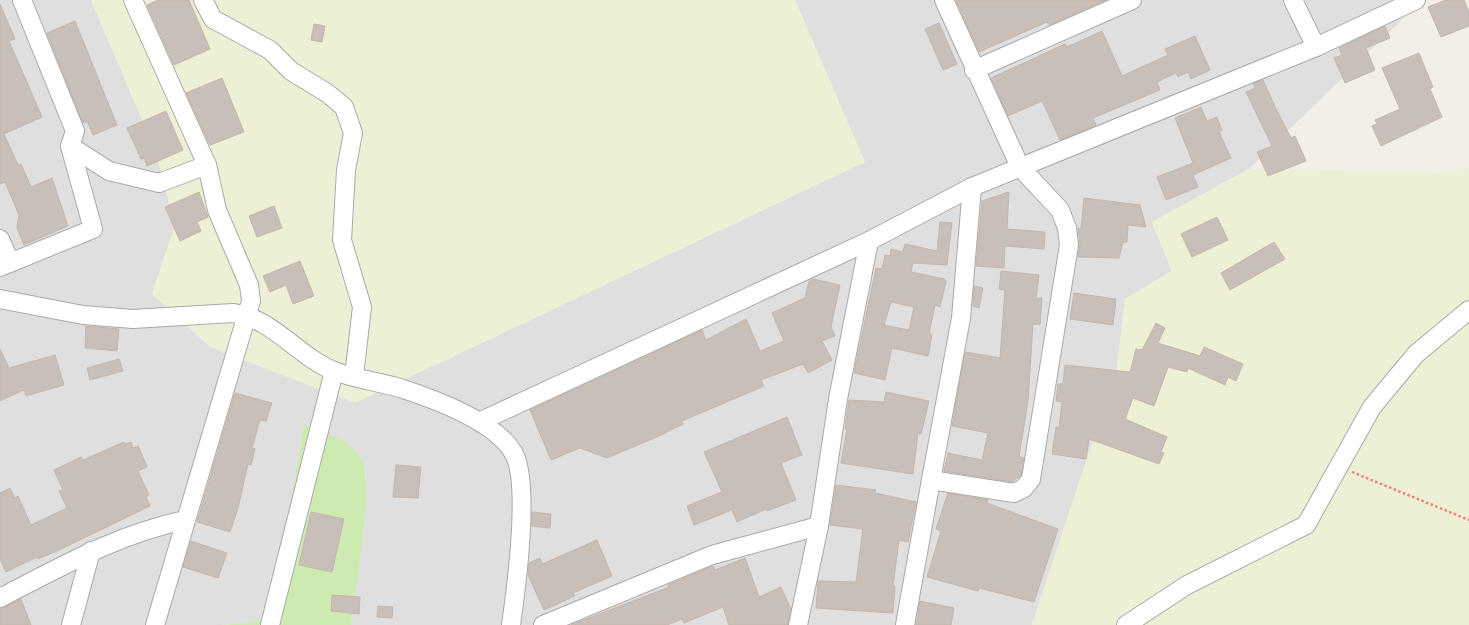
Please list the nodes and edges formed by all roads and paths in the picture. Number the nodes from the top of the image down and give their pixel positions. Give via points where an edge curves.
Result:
1 (22, 0) edge
2 (133, 0) edge
3 (203, 0) edge
4 (944, 0) edge
5 (1132, 0) edge
6 (1293, 0) edge
7 (1416, 0) edge
8 (1316, 47) junction
9 (974, 70) junction
10 (70, 146) junction
11 (207, 165) junction
12 (1020, 167) junction
13 (972, 187) junction
14 (0, 239) edge
15 (869, 241) junction
16 (5, 265) edge
17 (0, 299) edge
18 (1469, 310) edge
19 (246, 315) junction
20 (334, 370) junction
21 (354, 376) junction
22 (481, 421) junction
23 (1339, 467) junction
24 (931, 480) junction
25 (185, 520) junction
26 (1469, 520) edge
27 (819, 526) junction
28 (90, 551) junction
29 (0, 598) edge
30 (71, 625) edge
31 (154, 625) edge
32 (270, 625) edge
33 (511, 625) edge
34 (543, 625) edge
35 (798, 625) edge
36 (905, 625) edge
37 (1126, 625) edge

1 - 10 street via 74,131
2 - 11 street
3 - 21 street via 213,19 270,50 291,71 344,107 353,133 346,170 342,240 362,307
4 - 9 street
5 - 9 street
6 - 8 street
7 - 8 street
8 - 12 street
9 - 12 street
10 - 11 street via 109,171 159,183
10 - 16 street via 93,229
11 - 19 street via 217,210 249,285 250,301
12 - 13 street
12 - 24 street via 1060,210 1069,245 1031,478 1024,488 1014,493
13 - 15 street
13 - 24 street via 961,318
14 - 16 street
15 - 22 street
15 - 27 street via 838,399
17 - 19 street via 114,318
18 - 23 street via 1416,354 1378,399
19 - 20 street
19 - 25 street
20 - 21 street
20 - 32 street
21 - 22 street via 401,389
22 - 33 street via 513,452 519,466 518,572
23 - 26 path
23 - 37 street via 1306,526 1187,585
24 - 36 street
25 - 28 street via 159,525
25 - 31 street
27 - 34 street via 712,555
27 - 35 street
28 - 29 street
28 - 30 street

